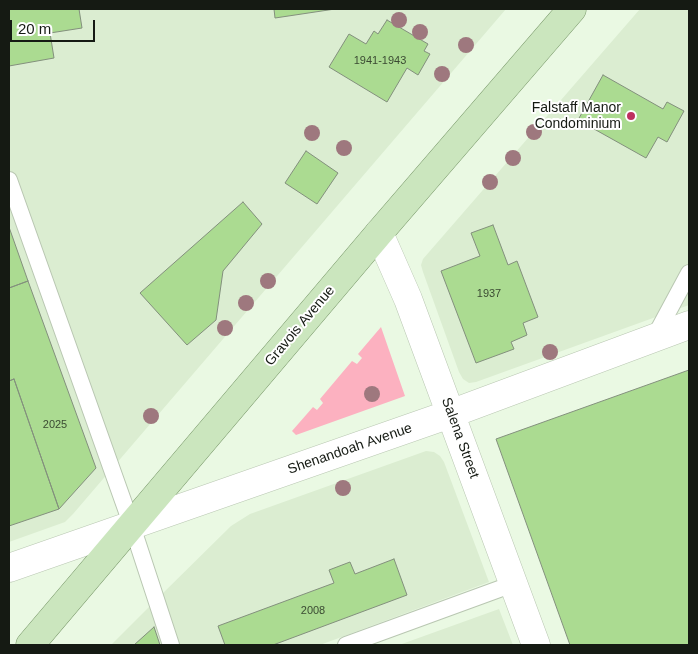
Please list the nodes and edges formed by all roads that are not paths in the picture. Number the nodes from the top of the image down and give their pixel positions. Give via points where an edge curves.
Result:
1 (572, 9) edge
2 (9, 180) edge
3 (379, 233) junction
4 (689, 273) edge
5 (689, 325) edge
6 (654, 338) junction
7 (450, 414) junction
8 (132, 526) junction
9 (9, 568) edge
10 (514, 584) junction
11 (30, 645) edge
12 (171, 645) edge
13 (346, 645) edge
14 (536, 645) edge

1 - 3 main road, Gravois Avenue
2 - 8 lane
3 - 7 street, Salena Street via 408,299
3 - 8 main road, Gravois Avenue
4 - 6 lane
5 - 6 street, Shenandoah Avenue
6 - 7 street, Shenandoah Avenue
7 - 8 street, Shenandoah Avenue
7 - 10 street, Salena Street
8 - 9 street, Shenandoah Avenue
8 - 11 main road, Gravois Avenue
8 - 12 lane
10 - 13 lane
10 - 14 street, Salena Street

